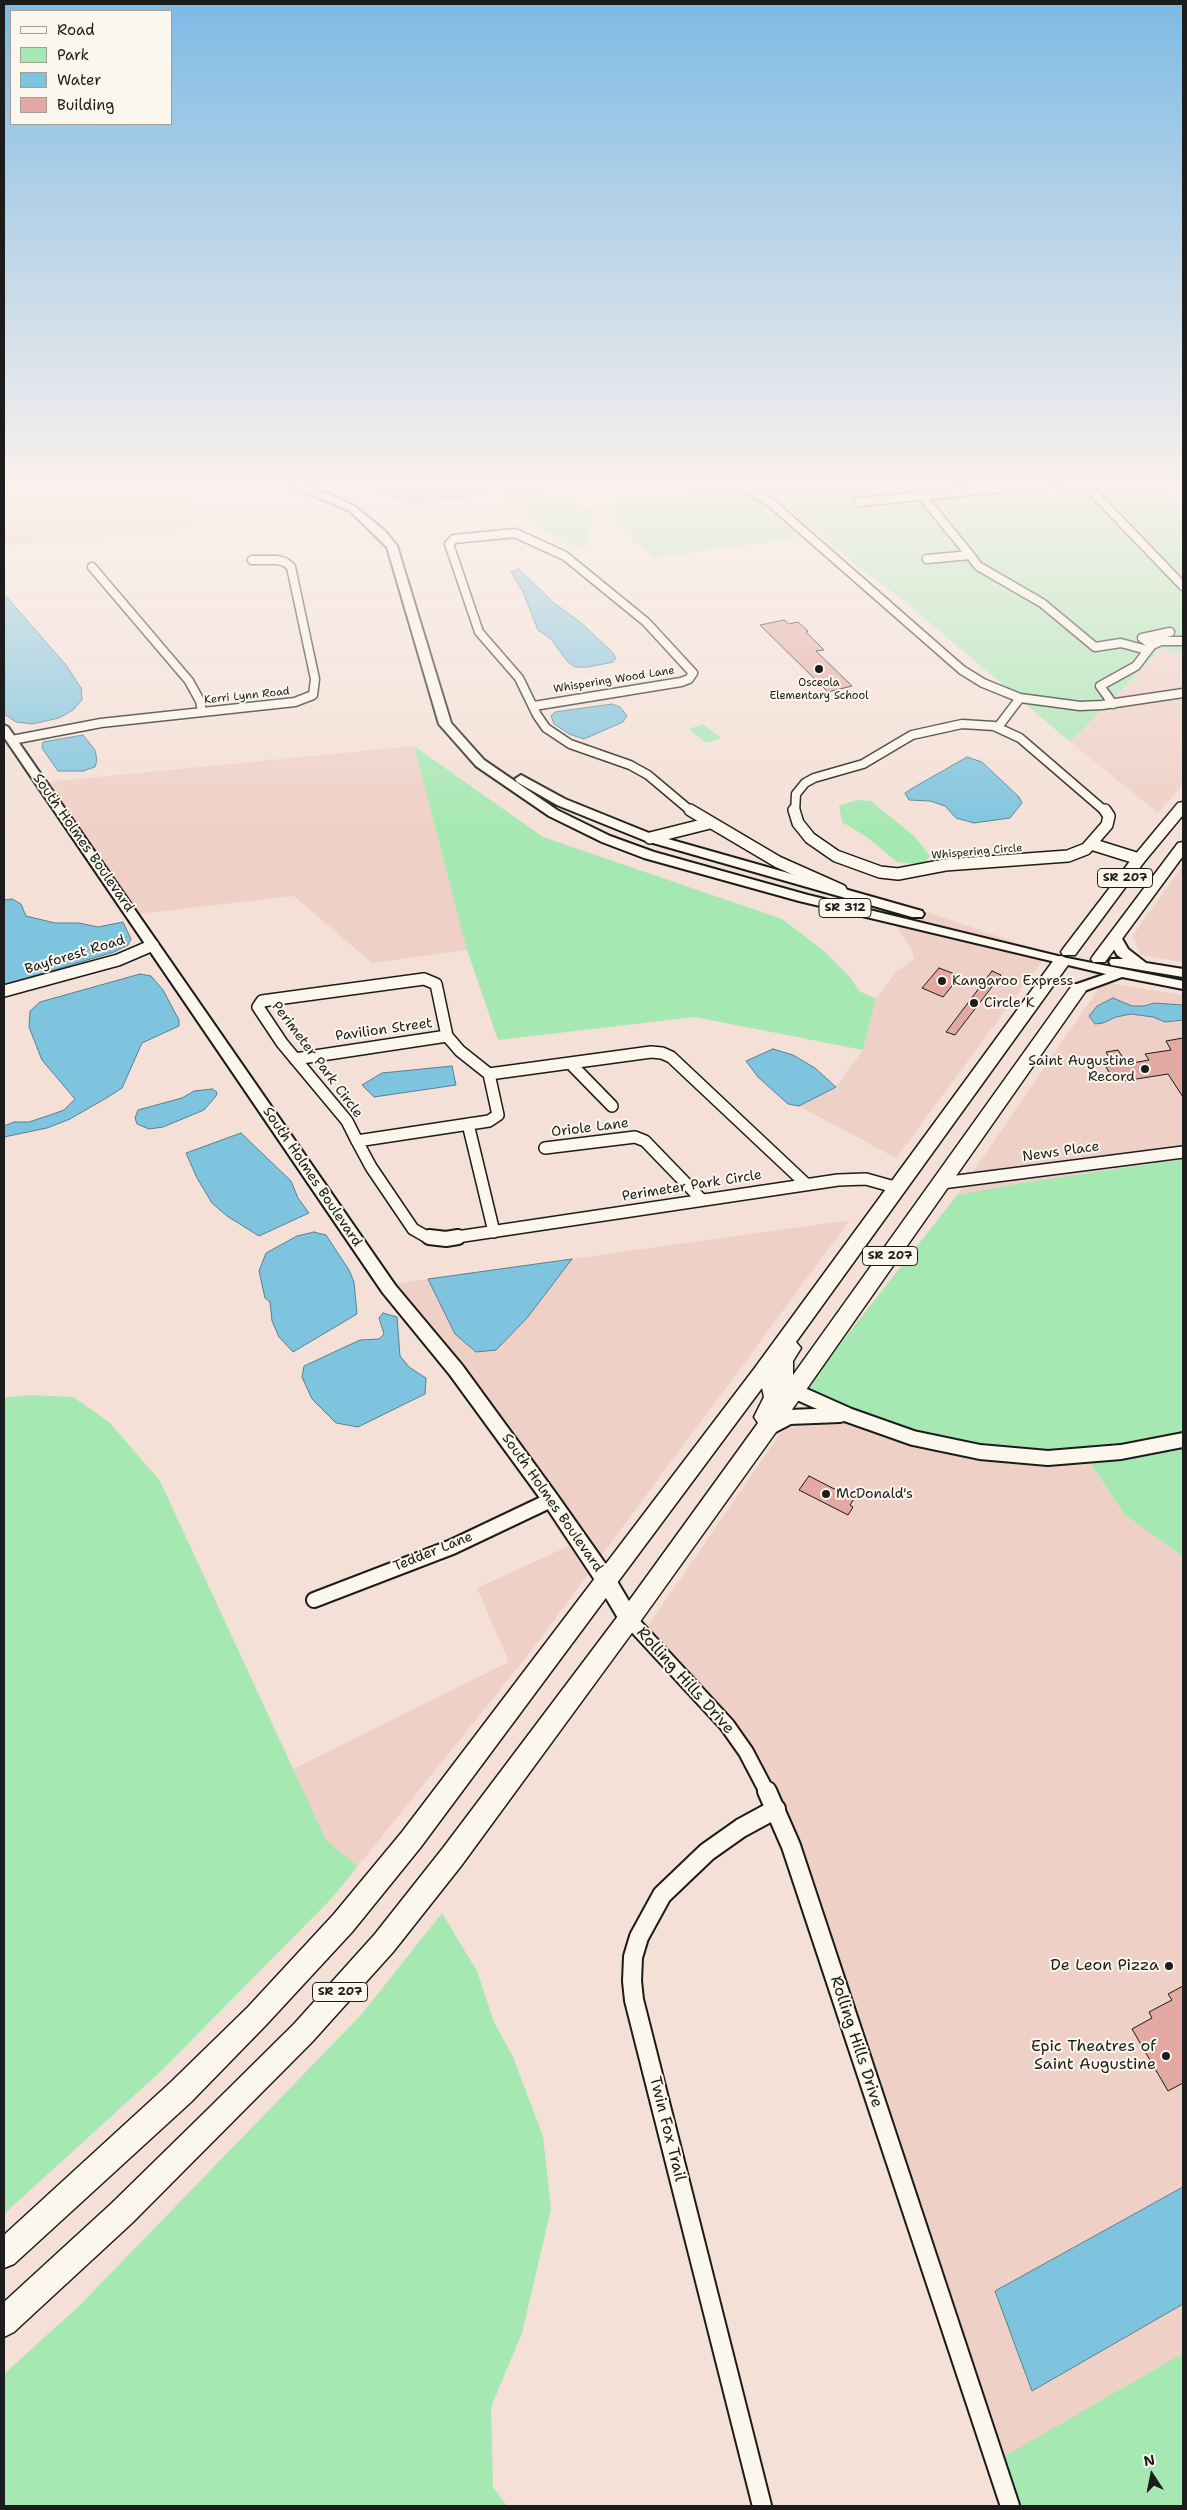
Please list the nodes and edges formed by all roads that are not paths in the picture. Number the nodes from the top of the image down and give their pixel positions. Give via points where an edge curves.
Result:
1 (119, 599) edge
2 (298, 599) edge
3 (407, 599) edge
4 (468, 599) edge
5 (618, 599) edge
6 (881, 599) edge
7 (1035, 599) edge
8 (1172, 639) junction
9 (1183, 641) edge
10 (1148, 648) junction
11 (1183, 693) edge
12 (1020, 698) junction
13 (1114, 704) junction
14 (534, 706) junction
15 (442, 710) junction
16 (202, 712) junction
17 (998, 727) junction
18 (8, 734) edge
19 (1183, 806) edge
20 (710, 823) junction
21 (650, 838) junction
22 (744, 842) junction
23 (1091, 844) junction
24 (1183, 846) edge
25 (630, 848) junction
26 (1139, 859) junction
27 (746, 866) junction
28 (863, 899) junction
29 (1115, 938) junction
30 (154, 945) junction
31 (1066, 956) junction
32 (1096, 963) junction
33 (1145, 967) junction
34 (1183, 973) edge
35 (1127, 975) junction
36 (1183, 985) edge
37 (1079, 988) junction
38 (4, 991) edge
39 (447, 1036) junction
40 (295, 1059) junction
41 (570, 1063) junction
42 (490, 1074) junction
43 (612, 1106) dead end
44 (468, 1124) junction
45 (358, 1140) junction
46 (545, 1148) dead end
47 (1183, 1152) edge
48 (942, 1183) junction
49 (806, 1184) junction
50 (898, 1188) junction
51 (702, 1200) junction
52 (494, 1232) junction
53 (797, 1326) junction
54 (761, 1376) junction
55 (794, 1391) junction
56 (848, 1415) junction
57 (767, 1428) junction
58 (1183, 1440) edge
59 (551, 1500) junction
60 (607, 1582) junction
61 (314, 1600) dead end
62 (629, 1619) junction
63 (776, 1809) junction
64 (4, 2254) edge
65 (4, 2322) edge
66 (762, 2506) edge
67 (1010, 2506) edge

1 - 16 street via 189,681
2 - 16 street, Kerri Lynn Road via 315,679 314,691 309,698
3 - 15 main road, SR 312
4 - 14 street, Whispering Wood Lane via 479,632 519,678
5 - 14 street, Whispering Wood Lane via 646,622 693,673 690,679
6 - 12 street via 962,670 983,683
7 - 10 street via 1095,647 1115,644 1138,651
8 - 9 street
8 - 10 street
8 - 10 street via 1170,632 1142,638
10 - 13 street via 1136,666 1100,686
11 - 13 street
12 - 13 street via 1066,705
12 - 17 street
14 - 20 street, Whispering Wood Lane via 546,728 557,737 648,775
15 - 21 main road, SR 312 via 490,758 532,786 561,802
15 - 25 main road, SR 312 via 445,724 480,763 553,813
16 - 18 street, Kerri Lynn Road
17 - 23 street, Whispering Circle via 1020,738 1106,811 1109,816 1107,825
17 - 23 street, Whispering Circle via 962,724 924,731 900,740 863,764 814,778 796,794 794,809 798,823 810,838 836,856 858,866 890,874 945,865 1059,858 1078,853
18 - 30 main road, South Holmes Boulevard
19 - 26 highway, SR 207
20 - 21 street
20 - 22 street, Whispering Wood Lane
21 - 25 main road via 635,842
21 - 27 main road, SR 312
22 - 27 street via 754,854 752,863
22 - 28 street, Whispering Wood Lane via 778,862
23 - 26 street
24 - 29 highway, SR 207
25 - 31 main road, SR 312 via 804,898
26 - 31 highway, SR 207
27 - 28 main road, SR 312
28 - 31 main road, SR 312
29 - 32 highway, SR 207
29 - 33 main road via 1122,952
30 - 38 street, Bayforest Road via 118,960
30 - 59 main road, South Holmes Boulevard via 389,1288 456,1370
31 - 32 main road, SR 312
31 - 50 highway, SR 207
32 - 33 main road, SR 312
32 - 35 main road, SR 312
32 - 37 main road, SR 207
33 - 34 main road, SR 312
35 - 36 main road, SR 312
35 - 37 main road via 1112,976
37 - 48 highway, SR 207
39 - 40 street, Pavilion Street
39 - 40 street, Perimeter Park Circle via 436,984 424,979 262,1001 258,1007
39 - 42 street via 460,1051
40 - 45 street, Perimeter Park Circle via 339,1110
41 - 42 street, Perimeter Park Circle
41 - 43 street
41 - 49 street, Perimeter Park Circle via 651,1052 671,1057
42 - 44 street via 499,1112 489,1121
44 - 45 street
44 - 52 street
45 - 52 street, Perimeter Park Circle via 390,1196 420,1234 446,1240
46 - 51 street, Oriole Lane via 635,1136 685,1180
47 - 48 street, News Place
48 - 55 highway, SR 207
49 - 50 street, Perimeter Park Circle via 866,1179
49 - 51 street, Perimeter Park Circle
50 - 53 highway, SR 207
51 - 52 street, Perimeter Park Circle
53 - 54 highway, SR 207
53 - 55 highway via 797,1341 782,1363 785,1381
54 - 57 highway via 770,1382 774,1392 773,1401 764,1415
54 - 60 highway, SR 207
55 - 56 street
55 - 57 highway, SR 207
56 - 57 street via 789,1417
56 - 58 street via 913,1438 980,1452 1039,1458 1121,1452
57 - 62 highway, SR 207
59 - 60 main road, South Holmes Boulevard
59 - 61 street, Tedder Lane via 452,1547
60 - 62 main road, South Holmes Boulevard
60 - 64 highway, SR 207 via 343,1924 258,2016 181,2092
62 - 63 street, Rolling Hills Drive via 727,1725 764,1782
62 - 65 highway, SR 207 via 384,1943 303,2033 215,2122
63 - 66 street, Twin Fox Trail via 707,1852 662,1895 639,1937 633,1957 632,1982
63 - 67 street, Rolling Hills Drive

